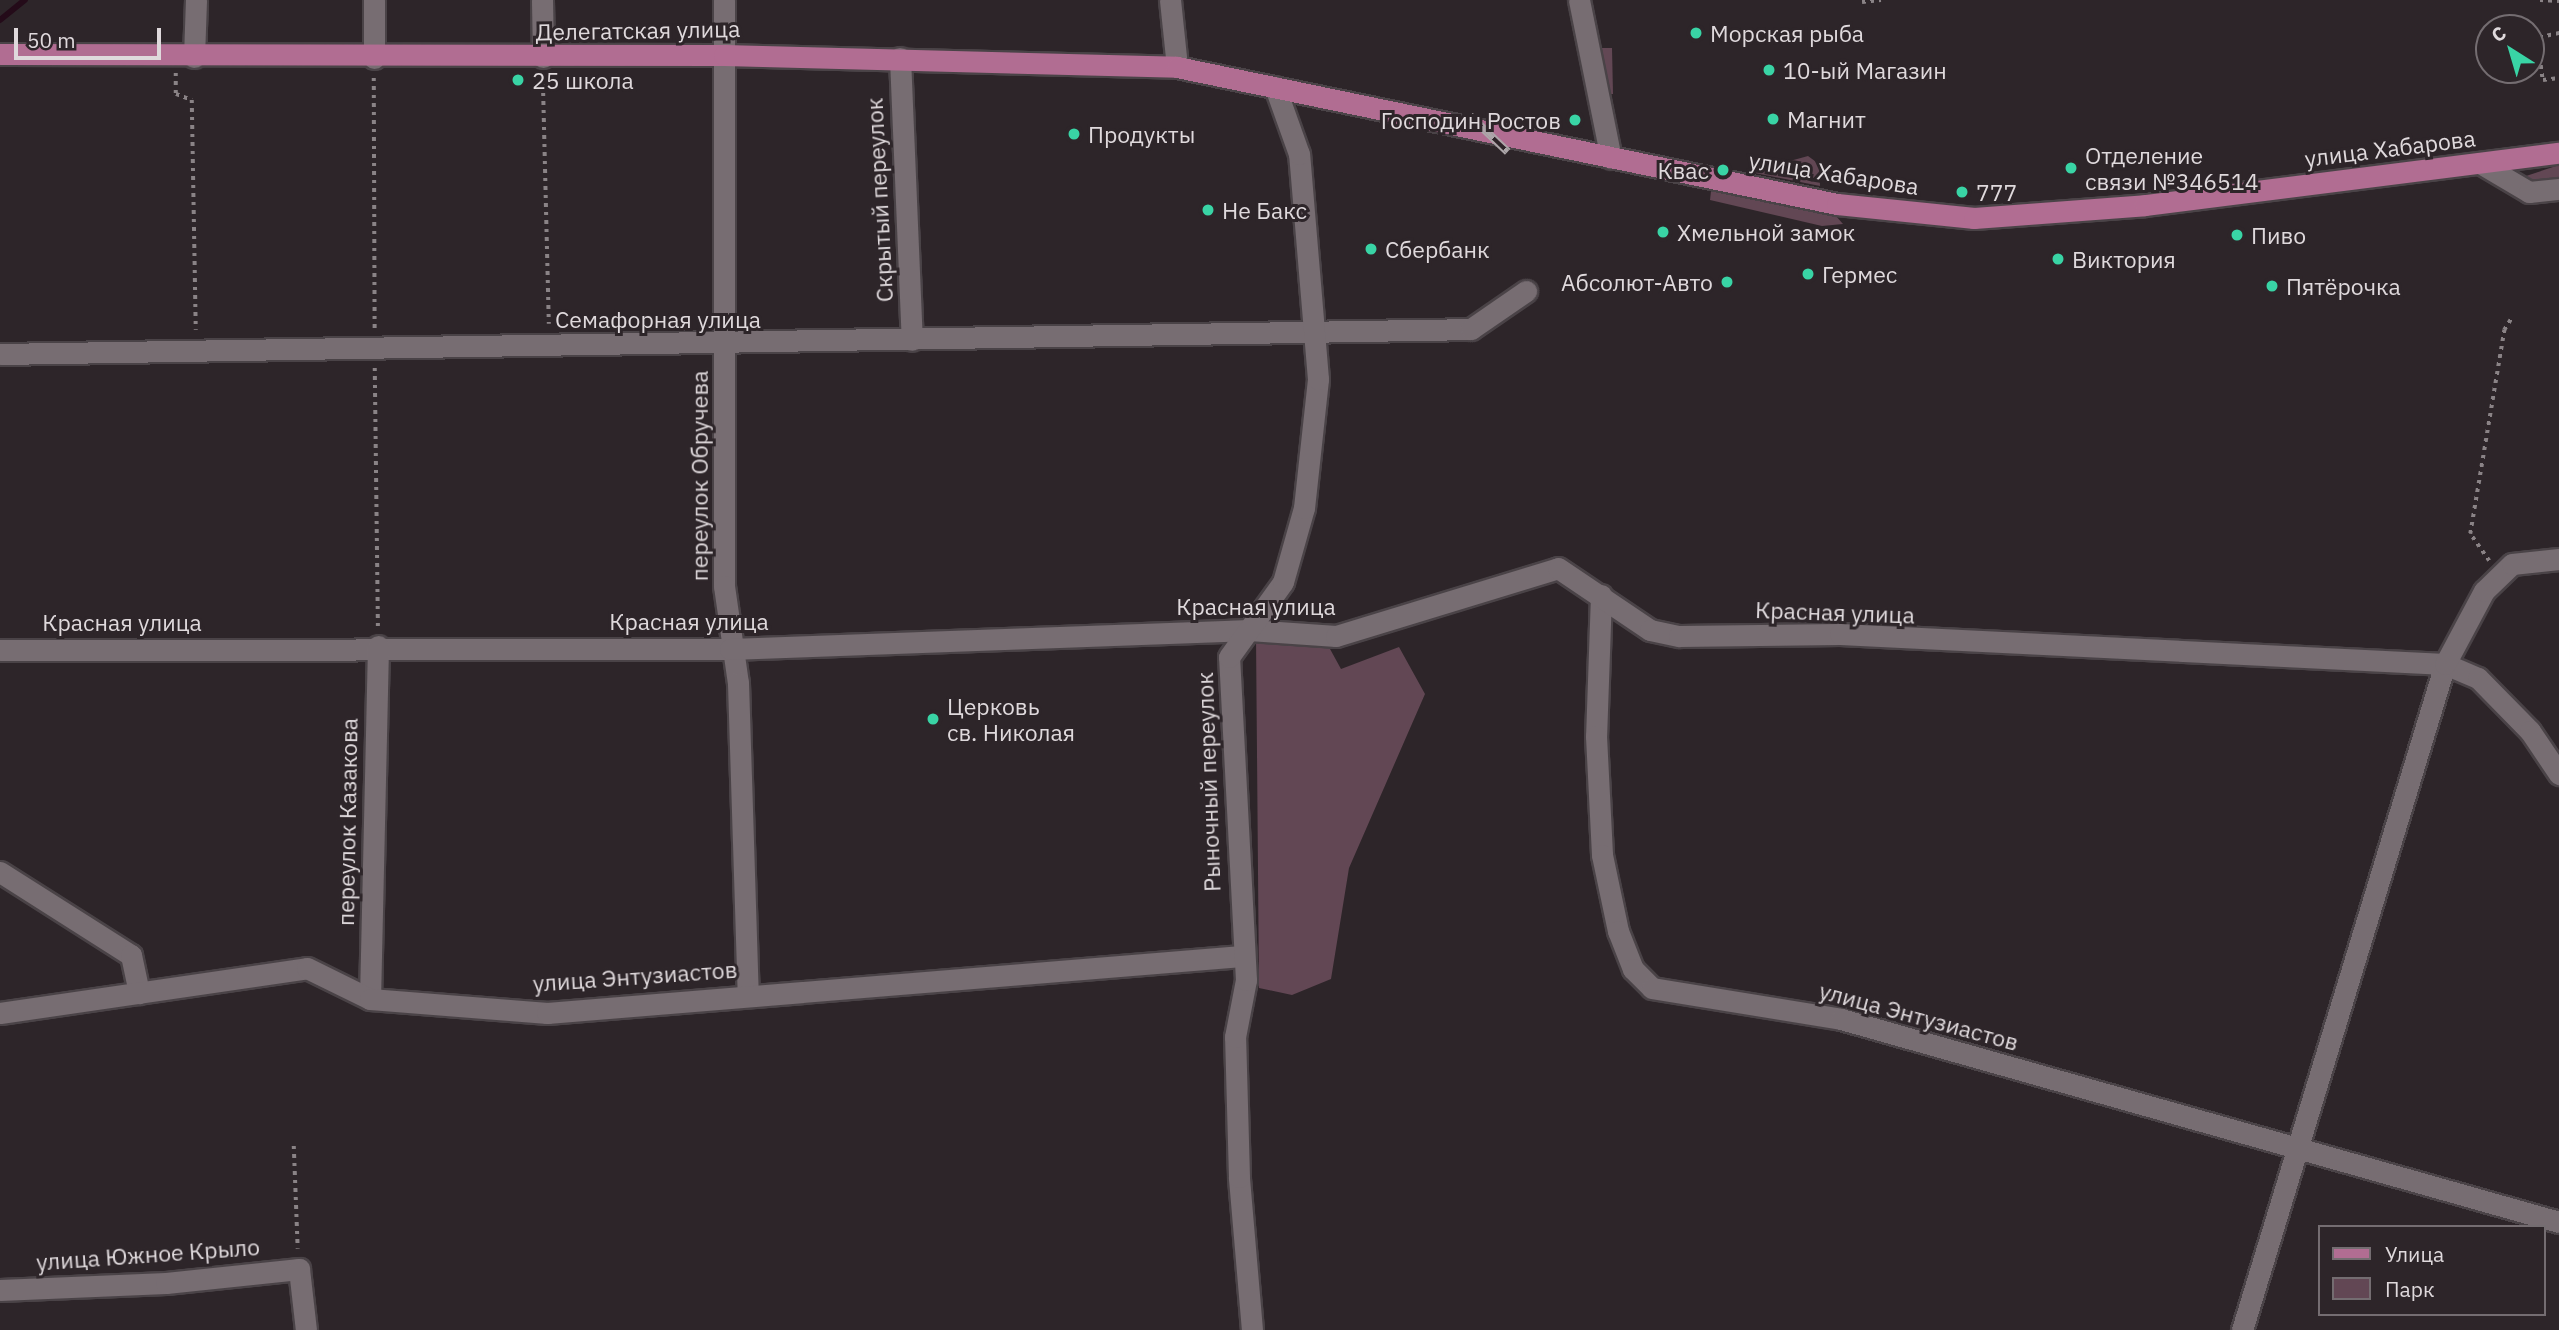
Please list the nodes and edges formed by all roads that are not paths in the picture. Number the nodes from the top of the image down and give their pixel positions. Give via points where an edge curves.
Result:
1 (196, 0) edge
2 (374, 0) edge
3 (542, 0) edge
4 (724, 0) edge
5 (1170, 0) edge
6 (1579, 0) edge
7 (0, 54) edge
8 (724, 55) junction
9 (185, 57) junction
10 (543, 57) junction
11 (374, 58) junction
12 (900, 58) junction
13 (1177, 67) junction
14 (1275, 86) junction
15 (2559, 153) edge
16 (1611, 158) junction
17 (2480, 163) junction
18 (2559, 189) edge
19 (1527, 291) dead end
20 (1317, 333) junction
21 (912, 340) junction
22 (726, 346) junction
23 (0, 354) edge
24 (2559, 559) edge
25 (1601, 595) junction
26 (1249, 630) junction
27 (378, 646) junction
28 (730, 649) junction
29 (0, 650) edge
30 (2445, 664) junction
31 (2559, 774) edge
32 (0, 872) edge
33 (1242, 956) junction
34 (139, 993) junction
35 (748, 993) junction
36 (370, 999) junction
37 (0, 1013) edge
38 (2296, 1151) junction
39 (2559, 1222) edge
40 (0, 1290) edge
41 (306, 1330) edge
42 (1252, 1330) edge
43 (2242, 1330) edge

1 - 9 street
2 - 11 street
3 - 10 street
4 - 8 street, переулок Обручева
5 - 13 street
6 - 16 street
7 - 9 main road, Делегатская улица
8 - 10 main road, Делегатская улица
8 - 12 main road, Делегатская улица
8 - 22 street, переулок Обручева
9 - 11 main road, Делегатская улица
10 - 11 main road, Делегатская улица
12 - 13 main road, Делегатская улица
12 - 21 street, Скрытый переулок
13 - 14 main road, Делегатская улица
14 - 16 main road, улица Хабарова via 1492,137
14 - 20 street, Рыночный переулок via 1298,154
15 - 17 main road, улица Хабарова
16 - 17 main road, улица Хабарова via 1860,208 1974,218 2145,205
17 - 18 street via 2529,192
19 - 20 street, Семафорная улица via 1471,329
20 - 21 street, Семафорная улица
20 - 26 street, Рыночный переулок via 1304,508 1283,582
21 - 22 street, Семафорная улица
22 - 23 street, Семафорная улица
22 - 28 street, переулок Обручева
24 - 30 street via 2512,564 2484,591
25 - 26 street, Красная улица via 1559,568 1336,636
25 - 30 street, Красная улица via 1650,630 1679,636 1840,634
25 - 38 street, улица Энтузиастов via 1596,736 1602,855 1623,943 1633,969 1652,988 1841,1019
26 - 28 street, Красная улица
26 - 33 street, Рыночный переулок via 1229,657
27 - 28 street, Красная улица
27 - 29 street, Красная улица
27 - 36 street, переулок Казакова
28 - 35 street, переулок Обручева via 738,683
30 - 31 street, Красная улица via 2478,678 2530,731
30 - 38 street
32 - 34 street via 131,955
33 - 35 street, улица Энтузиастов
33 - 42 street, Рыночный переулок via 1247,980 1235,1037
34 - 36 street, улица Энтузиастов via 307,968
34 - 37 street, улица Энтузиастов
35 - 36 street, улица Энтузиастов via 547,1013
38 - 39 street, улица Энтузиастов
38 - 43 street
40 - 41 street, улица Южное Крыло via 166,1283 299,1269

